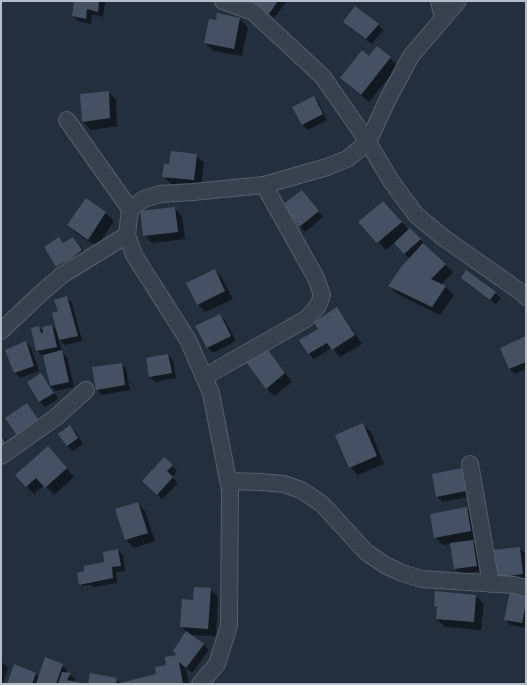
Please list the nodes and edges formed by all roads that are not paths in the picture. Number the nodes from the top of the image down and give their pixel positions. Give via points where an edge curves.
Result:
1 (224, 1) edge
2 (439, 1) edge
3 (458, 1) edge
4 (443, 19) junction
5 (67, 120) dead end
6 (368, 142) junction
7 (264, 184) junction
8 (130, 209) junction
9 (127, 235) junction
10 (526, 297) edge
11 (1, 331) edge
12 (204, 377) junction
13 (86, 390) dead end
14 (1, 456) edge
15 (470, 464) dead end
16 (228, 481) junction
17 (492, 584) junction
18 (526, 588) edge
19 (200, 684) edge

1 - 6 street via 253,12 323,77
2 - 4 street
3 - 4 street
4 - 6 street via 410,56
5 - 8 street
6 - 7 street via 347,160
6 - 10 street via 416,215
7 - 8 street via 160,194 144,199
7 - 12 street via 316,278 322,295 318,306 306,318
8 - 9 street
9 - 11 street via 62,275
9 - 12 street via 134,255 188,340
12 - 16 street via 211,393
13 - 14 street via 55,418
15 - 17 street
16 - 17 street via 276,483 301,490 322,504 366,552 402,573 422,579
16 - 19 street via 229,626 216,664
17 - 18 street

